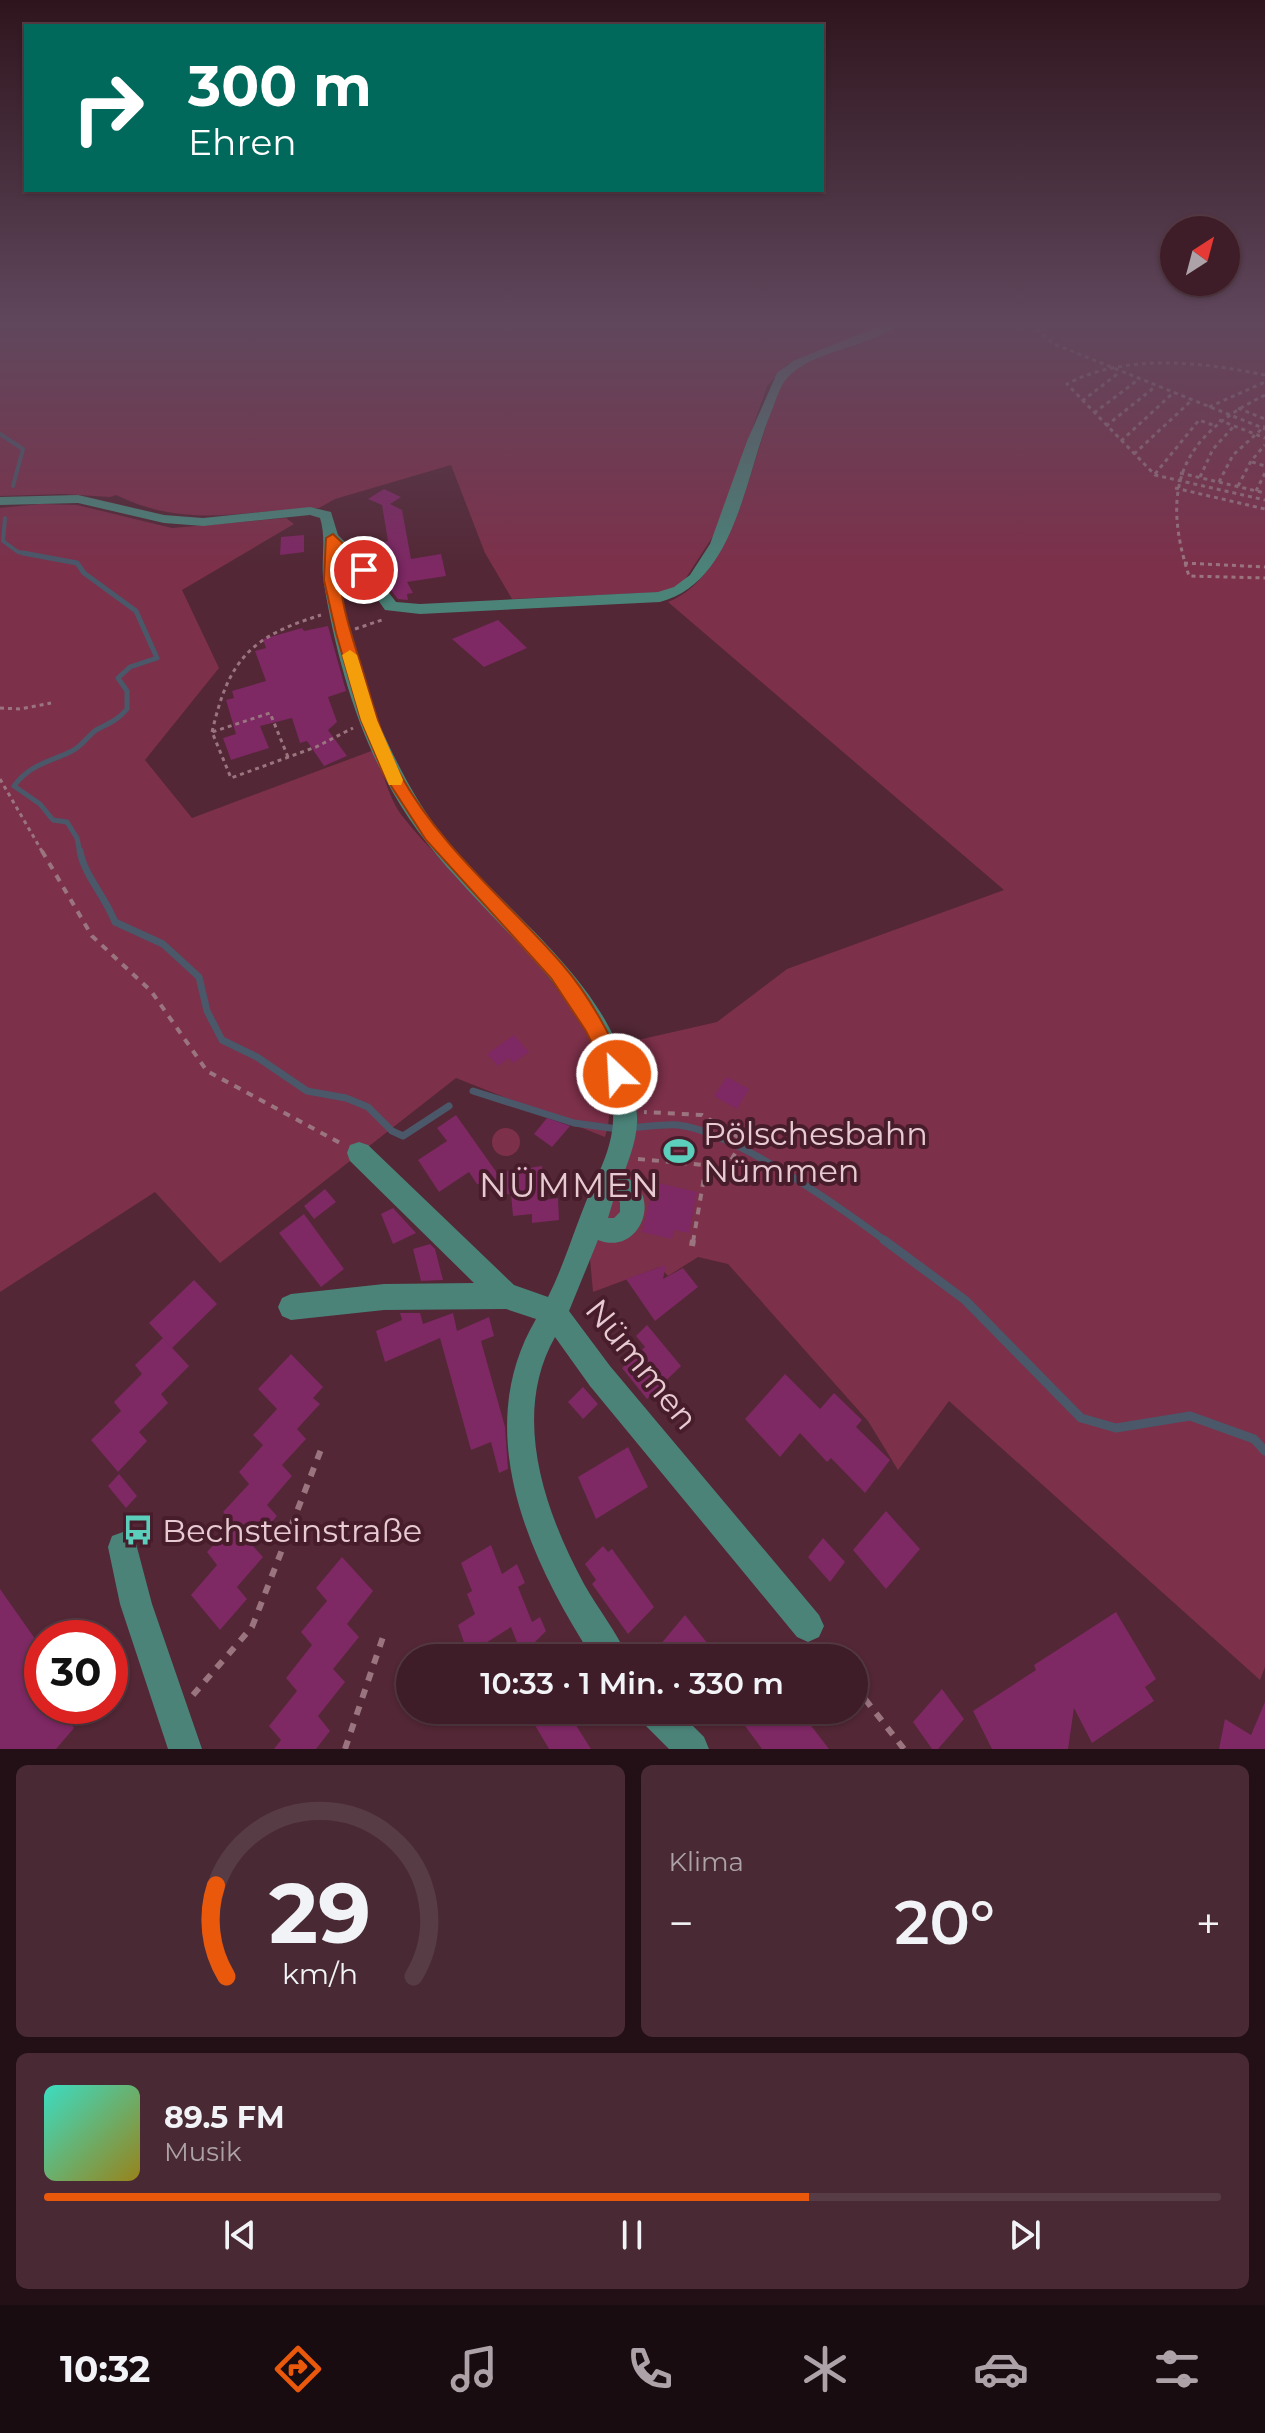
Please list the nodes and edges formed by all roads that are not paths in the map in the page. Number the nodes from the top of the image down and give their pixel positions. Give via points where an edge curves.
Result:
1 (769, 407) edge
2 (0, 501) edge
3 (333, 538) junction
4 (359, 1153) road end
5 (606, 1184) junction
6 (592, 1223) junction
7 (506, 1296) junction
8 (291, 1307) dead end
9 (554, 1312) junction
10 (123, 1547) dead end
11 (808, 1626) dead end
12 (603, 1644) edge
13 (668, 1724) edge
14 (185, 1749) edge
15 (692, 1749) edge

1 - 3 street via 718,542 684,589 660,597 409,609 386,604 364,570
2 - 3 street via 78,499 194,521 310,511 326,515
3 - 5 street, Nümmen via 331,580 343,633 369,720 408,804 558,972 594,1025 617,1074 622,1131
4 - 7 street
5 - 6 street, Nümmen
5 - 6 street via 628,1192 633,1215 614,1231
6 - 9 street, Nümmen
7 - 8 street via 384,1297
7 - 9 street
9 - 11 street, Nümmen via 600,1376
9 - 12 street via 526,1371 522,1445 560,1574
10 - 14 street via 136,1604
13 - 15 street

